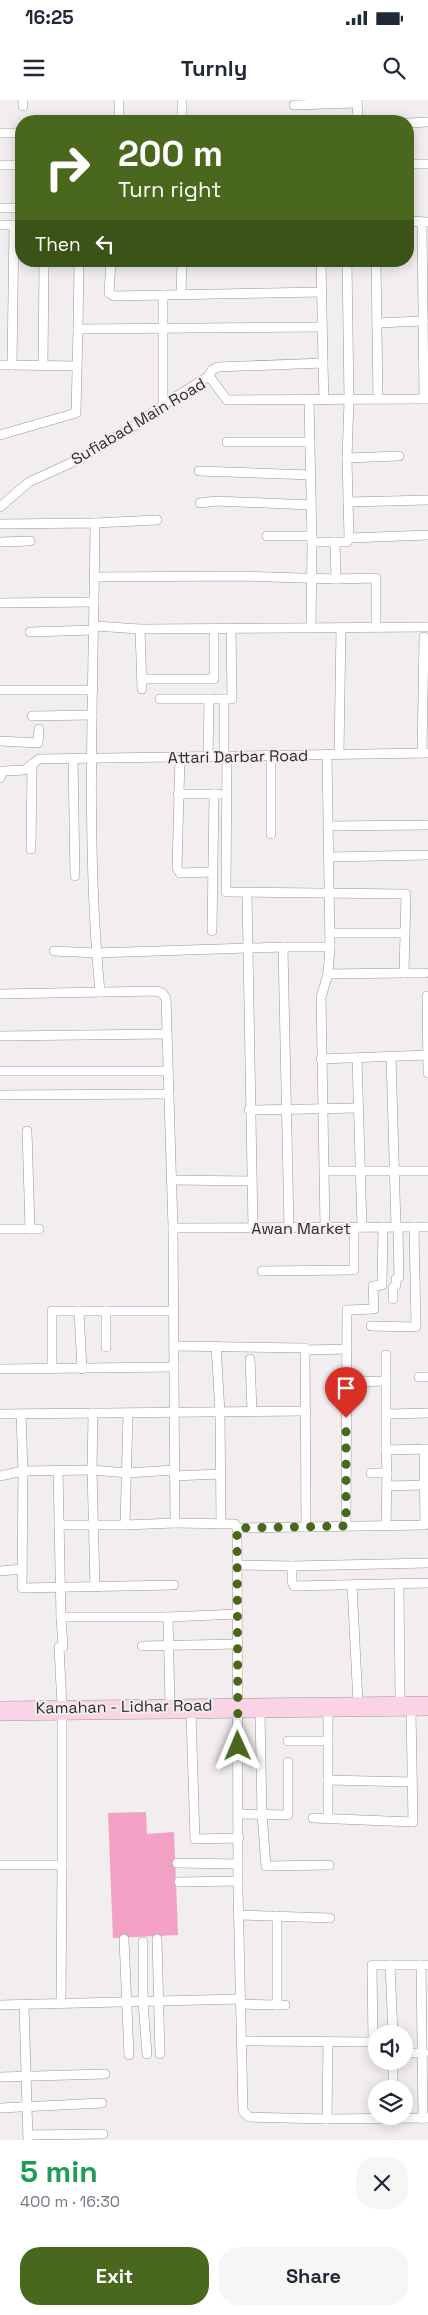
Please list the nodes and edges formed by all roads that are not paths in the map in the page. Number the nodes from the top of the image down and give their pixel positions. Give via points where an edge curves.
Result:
1 (118, 100) edge
2 (182, 100) edge
3 (357, 102) edge
4 (294, 105) dead end
5 (119, 115) edge
6 (182, 115) edge
7 (358, 115) edge
8 (428, 122) edge
9 (414, 123) edge
10 (0, 133) edge
11 (15, 133) edge
12 (414, 164) edge
13 (428, 164) edge
14 (0, 165) edge
15 (15, 165) edge
16 (0, 208) edge
17 (15, 208) edge
18 (425, 222) edge
19 (0, 225) edge
20 (15, 225) edge
21 (16, 267) edge
22 (44, 267) edge
23 (79, 267) edge
24 (111, 267) edge
25 (182, 267) edge
26 (322, 267) edge
27 (347, 267) edge
28 (376, 267) edge
29 (322, 292) junction
30 (181, 294) junction
31 (163, 295) junction
32 (423, 321) junction
33 (377, 323) junction
34 (322, 327) junction
35 (164, 328) junction
36 (78, 329) junction
37 (323, 363) junction
38 (12, 365) junction
39 (0, 366) edge
40 (43, 366) junction
41 (77, 366) junction
42 (209, 376) junction
43 (378, 399) junction
44 (426, 399) edge
45 (309, 400) junction
46 (324, 400) junction
47 (349, 400) junction
48 (163, 404) junction
49 (0, 435) edge
50 (227, 442) dead end
51 (310, 442) junction
52 (399, 456) dead end
53 (347, 458) junction
54 (199, 472) dead end
55 (311, 475) junction
56 (428, 500) edge
57 (348, 502) junction
58 (200, 503) dead end
59 (311, 505) junction
60 (0, 507) edge
61 (157, 520) dead end
62 (95, 523) junction
63 (0, 524) edge
64 (267, 536) dead end
65 (428, 536) edge
66 (349, 538) junction
67 (312, 539) junction
68 (30, 541) dead end
69 (0, 542) edge
70 (335, 542) junction
71 (95, 577) junction
72 (312, 578) junction
73 (336, 579) junction
74 (94, 602) junction
75 (0, 603) edge
76 (311, 627) junction
77 (376, 627) junction
78 (428, 627) edge
79 (94, 628) junction
80 (214, 628) junction
81 (232, 628) junction
82 (341, 628) junction
83 (140, 629) junction
84 (30, 632) dead end
85 (424, 637) dead end
86 (0, 690) edge
87 (93, 690) junction
88 (160, 698) dead end
89 (209, 699) junction
90 (224, 699) junction
91 (92, 715) junction
92 (32, 716) dead end
93 (39, 729) dead end
94 (0, 741) edge
95 (425, 753) edge
96 (327, 754) junction
97 (339, 754) junction
98 (271, 755) junction
99 (208, 756) junction
100 (226, 756) junction
101 (180, 757) junction
102 (73, 758) junction
103 (91, 758) junction
104 (32, 764) junction
105 (0, 778) edge
106 (178, 794) junction
107 (214, 794) junction
108 (227, 794) junction
109 (428, 825) edge
110 (328, 826) junction
111 (271, 834) dead end
112 (31, 849) dead end
113 (428, 855) edge
114 (329, 858) junction
115 (211, 872) junction
116 (75, 876) dead end
117 (330, 893) junction
118 (247, 894) junction
119 (212, 931) dead end
120 (330, 933) junction
121 (405, 933) junction
122 (284, 947) junction
123 (330, 947) junction
124 (248, 948) junction
125 (54, 951) dead end
126 (96, 953) junction
127 (404, 973) junction
128 (424, 973) dead end
129 (328, 974) junction
130 (100, 992) junction
131 (0, 994) edge
132 (427, 996) dead end
133 (167, 1034) junction
134 (0, 1036) edge
135 (428, 1055) edge
136 (391, 1056) junction
137 (357, 1058) junction
138 (321, 1059) junction
139 (0, 1071) edge
140 (168, 1071) junction
141 (428, 1073) edge
142 (169, 1094) junction
143 (0, 1095) edge
144 (286, 1108) junction
145 (322, 1108) junction
146 (358, 1108) junction
147 (249, 1110) junction
148 (27, 1131) dead end
149 (428, 1170) edge
150 (325, 1171) junction
151 (361, 1171) junction
152 (396, 1171) junction
153 (171, 1180) junction
154 (252, 1181) junction
155 (382, 1227) junction
156 (397, 1227) junction
157 (414, 1227) junction
158 (428, 1227) edge
159 (173, 1228) junction
160 (253, 1228) junction
161 (289, 1228) junction
162 (325, 1228) junction
163 (358, 1228) junction
164 (0, 1229) edge
165 (262, 1271) dead end
166 (393, 1299) dead end
167 (79, 1311) junction
168 (106, 1311) junction
169 (174, 1311) junction
170 (371, 1326) dead end
171 (174, 1346) junction
172 (216, 1346) junction
173 (106, 1347) dead end
174 (347, 1349) junction
175 (306, 1350) junction
176 (386, 1355) dead end
177 (250, 1359) dead end
178 (174, 1367) junction
179 (0, 1369) edge
180 (52, 1369) junction
181 (82, 1369) junction
182 (386, 1381) junction
183 (347, 1382) junction
184 (306, 1411) junction
185 (128, 1412) junction
186 (174, 1412) junction
187 (220, 1412) junction
188 (252, 1412) junction
189 (386, 1412) junction
190 (93, 1413) junction
191 (428, 1413) edge
192 (0, 1414) edge
193 (22, 1414) junction
194 (426, 1449) edge
195 (386, 1450) junction
196 (58, 1470) junction
197 (92, 1470) junction
198 (23, 1471) junction
199 (127, 1473) junction
200 (174, 1473) junction
201 (371, 1473) dead end
202 (387, 1473) junction
203 (220, 1474) junction
204 (0, 1476) edge
205 (424, 1485) junction
206 (387, 1486) junction
207 (174, 1524) junction
208 (221, 1524) junction
209 (59, 1525) junction
210 (93, 1525) junction
211 (125, 1525) junction
212 (346, 1526) junction
213 (386, 1526) junction
214 (306, 1527) junction
215 (237, 1528) junction
216 (428, 1563) edge
217 (237, 1566) junction
218 (292, 1566) junction
219 (22, 1569) junction
220 (0, 1571) edge
221 (428, 1583) edge
222 (399, 1584) junction
223 (174, 1585) dead end
224 (352, 1585) junction
225 (95, 1587) junction
226 (59, 1588) junction
227 (238, 1614) junction
228 (61, 1617) junction
229 (168, 1617) junction
230 (238, 1644) junction
231 (142, 1646) dead end
232 (169, 1647) junction
233 (358, 1702) junction
234 (400, 1702) junction
235 (428, 1702) edge
236 (170, 1705) junction
237 (0, 1707) edge
238 (238, 1708) junction
239 (62, 1710) junction
240 (411, 1710) junction
241 (428, 1710) edge
242 (328, 1711) junction
243 (260, 1712) junction
244 (191, 1713) junction
245 (0, 1715) edge
246 (288, 1741) dead end
247 (328, 1741) junction
248 (288, 1762) dead end
249 (328, 1780) junction
250 (412, 1782) junction
251 (239, 1814) junction
252 (262, 1814) junction
253 (313, 1818) dead end
254 (328, 1819) junction
255 (239, 1838) junction
256 (177, 1863) dead end
257 (238, 1864) junction
258 (0, 1865) edge
259 (62, 1865) junction
260 (329, 1865) dead end
261 (179, 1882) dead end
262 (238, 1882) junction
263 (239, 1915) junction
264 (277, 1916) junction
265 (330, 1918) dead end
266 (124, 1939) dead end
267 (157, 1939) dead end
268 (142, 1942) dead end
269 (390, 1965) junction
270 (425, 1965) edge
271 (126, 2002) junction
272 (143, 2002) junction
273 (159, 2002) junction
274 (240, 2002) junction
275 (61, 2003) junction
276 (0, 2005) edge
277 (24, 2005) junction
278 (393, 2025) edge
279 (241, 2041) junction
280 (328, 2042) junction
281 (413, 2053) edge
282 (424, 2053) junction
283 (147, 2054) dead end
284 (160, 2054) dead end
285 (129, 2055) dead end
286 (105, 2074) dead end
287 (0, 2077) edge
288 (27, 2077) junction
289 (102, 2103) dead end
290 (28, 2107) junction
291 (0, 2108) edge
292 (368, 2118) edge
293 (413, 2118) edge
294 (426, 2118) edge
295 (328, 2119) junction
296 (102, 2134) dead end
297 (28, 2138) edge

1 - 5 street
2 - 6 street
3 - 4 street
3 - 7 street
8 - 9 street
10 - 11 street
12 - 13 street
14 - 15 street
16 - 17 street
18 - 32 street
19 - 20 street
21 - 38 street
22 - 40 street
23 - 36 street
24 - 31 street via 111,295
25 - 30 street
26 - 29 street
27 - 47 street
28 - 33 street
29 - 30 street
29 - 34 street
30 - 31 street
31 - 35 street
32 - 33 street
32 - 44 street
33 - 43 street
34 - 35 street
34 - 37 street
35 - 36 street
35 - 48 street
36 - 41 street
37 - 42 street via 218,367
37 - 46 street
38 - 39 street
38 - 40 street
40 - 41 street
41 - 49 street via 76,413
42 - 45 street, Sufiabad Main Road via 228,400
42 - 48 street, Sufiabad Main Road
43 - 44 street, Sufiabad Main Road
43 - 47 street, Sufiabad Main Road
45 - 46 street, Sufiabad Main Road
45 - 51 street
46 - 47 street, Sufiabad Main Road
47 - 53 street
48 - 60 street, Sufiabad Main Road via 134,426 75,461 29,482
50 - 51 street
51 - 55 street
52 - 53 street
53 - 57 street
54 - 55 street
55 - 59 street
56 - 57 street
57 - 66 street
58 - 59 street
59 - 67 street
61 - 62 street
62 - 63 street
62 - 71 street
64 - 67 street
65 - 66 street
66 - 70 street via 347,542
67 - 70 street
67 - 72 street
68 - 69 street
70 - 73 street
71 - 72 street
71 - 74 street
72 - 73 street
72 - 76 street
73 - 77 street via 376,578
74 - 75 street
74 - 79 street
76 - 81 street
76 - 82 street
77 - 78 street
77 - 82 street
79 - 83 street
79 - 84 street
79 - 87 street
80 - 81 street
80 - 83 street
80 - 83 street via 214,679 142,684
81 - 90 street via 232,699
82 - 97 street
85 - 95 street
86 - 87 street
87 - 91 street
88 - 89 street
89 - 90 street
89 - 99 street
90 - 100 street
91 - 92 street
91 - 103 street
93 - 94 street via 38,743
95 - 97 street, Attari Darbar Road
96 - 97 street, Attari Darbar Road
96 - 98 street, Attari Darbar Road
96 - 110 street
98 - 100 street, Attari Darbar Road
98 - 111 street
99 - 100 street, Attari Darbar Road
99 - 101 street, Attari Darbar Road
100 - 108 street
101 - 103 street, Attari Darbar Road
101 - 106 street
102 - 103 street, Attari Darbar Road
102 - 104 street, Attari Darbar Road via 38,759
102 - 116 street
103 - 126 street
104 - 105 street, Attari Darbar Road via 26,770 3,771
104 - 112 street
106 - 107 street
106 - 115 street via 177,868 180,873
107 - 108 street
107 - 115 street
108 - 118 street via 226,892
109 - 110 street
110 - 114 street
113 - 114 street
114 - 117 street
115 - 119 street
117 - 118 street
117 - 120 street
117 - 121 street via 406,894
118 - 124 street
120 - 121 street
120 - 123 street
121 - 127 street
122 - 123 street
122 - 124 street
122 - 144 street
123 - 129 street
124 - 126 street
124 - 147 street
125 - 126 street
126 - 130 street
127 - 128 street
127 - 129 street
129 - 138 street via 321,997
130 - 131 street
130 - 133 street via 162,993 166,998
132 - 135 street
133 - 134 street
133 - 140 street
135 - 136 street
135 - 141 street
136 - 137 street
136 - 152 street
137 - 138 street
137 - 146 street
138 - 145 street
139 - 140 street
140 - 142 street
142 - 143 street
142 - 153 street
144 - 145 street
144 - 147 street
144 - 161 street
145 - 146 street
145 - 150 street
146 - 151 street
147 - 154 street
148 - 164 street via 35,1229
149 - 152 street
150 - 151 street
150 - 162 street
151 - 152 street
151 - 163 street
152 - 156 street
153 - 154 street
153 - 159 street
154 - 160 street
155 - 156 street, Awan Market
155 - 163 street, Awan Market
155 - 174 street via 382,1285 373,1286 374,1310 347,1310
156 - 157 street, Awan Market
156 - 166 street via 400,1277 393,1288
157 - 158 street, Awan Market
157 - 170 street via 416,1326
159 - 160 street, Awan Market
159 - 169 street
160 - 161 street, Awan Market
161 - 162 street, Awan Market
162 - 163 street, Awan Market
163 - 165 street via 354,1270
167 - 168 street
167 - 180 street via 52,1311
167 - 181 street
168 - 169 street
168 - 173 street
169 - 171 street
171 - 172 street
171 - 178 street
172 - 175 street via 303,1346
172 - 187 street
174 - 175 street
174 - 183 street
175 - 184 street
176 - 182 street
177 - 188 street
178 - 181 street
178 - 186 street
179 - 180 street
180 - 181 street
182 - 183 street
182 - 189 street
183 - 212 street
184 - 188 street
184 - 214 street
185 - 186 street
185 - 190 street
185 - 199 street
186 - 187 street
186 - 200 street
187 - 188 street
187 - 203 street
189 - 191 street
189 - 195 street
190 - 193 street
190 - 197 street
192 - 193 street
193 - 198 street
194 - 195 street
194 - 205 street
195 - 202 street
196 - 197 street
196 - 198 street
196 - 209 street
197 - 199 street
197 - 210 street
198 - 204 street
198 - 219 street
199 - 200 street
199 - 211 street
200 - 203 street
200 - 207 street
201 - 202 street
202 - 206 street
203 - 208 street
205 - 206 street
205 - 213 street via 425,1525
206 - 213 street
207 - 208 street
207 - 211 street
208 - 215 street via 236,1524
209 - 210 street
209 - 226 street
210 - 211 street
210 - 225 street
212 - 213 street
212 - 214 street
214 - 215 street
215 - 217 street
216 - 218 street
217 - 218 street
217 - 227 street
218 - 224 street via 294,1586
219 - 220 street
219 - 226 street via 22,1588
221 - 222 street
222 - 224 street
222 - 234 street
223 - 225 street
224 - 233 street
225 - 226 street
226 - 228 street
227 - 229 street
227 - 230 street
228 - 229 street
228 - 239 street
229 - 232 street
230 - 232 street
230 - 238 street
231 - 232 street
232 - 236 street
233 - 234 main road, Kamahan - Lidhar Road
233 - 238 main road, Kamahan - Lidhar Road
234 - 235 main road, Kamahan - Lidhar Road
236 - 238 main road, Kamahan - Lidhar Road
236 - 239 main road, Kamahan - Lidhar Road
237 - 239 main road, Kamahan - Lidhar Road
238 - 243 main road, Kamahan - Lidhar Road
238 - 244 main road, Kamahan - Lidhar Road
238 - 251 street
239 - 244 main road, Kamahan - Lidhar Road
239 - 245 main road, Kamahan - Lidhar Road
239 - 259 street
240 - 241 main road, Kamahan - Lidhar Road
240 - 242 main road, Kamahan - Lidhar Road
240 - 250 street
242 - 243 main road, Kamahan - Lidhar Road
242 - 247 street
243 - 252 street
244 - 255 street via 195,1839
246 - 247 street
247 - 249 street
248 - 252 street via 288,1815
249 - 250 street
249 - 254 street
250 - 254 street via 413,1822
251 - 252 street
251 - 255 street
252 - 260 street via 266,1866
253 - 254 street
255 - 257 street
256 - 257 street
257 - 262 street
258 - 259 street
259 - 275 street
261 - 262 street
262 - 263 street
263 - 264 street
263 - 274 street
264 - 265 street
264 - 274 street via 281,2005
266 - 271 street
267 - 273 street
268 - 272 street
269 - 270 street
269 - 278 street
269 - 280 street via 372,1965 373,2042
270 - 282 street
271 - 272 street
271 - 275 street
271 - 285 street
272 - 273 street
272 - 283 street
273 - 274 street
273 - 284 street
274 - 279 street
275 - 277 street
276 - 277 street
277 - 288 street
279 - 280 street
279 - 295 street via 241,2106 249,2117
280 - 295 street
281 - 282 street
282 - 294 street
286 - 288 street
287 - 288 street
288 - 290 street
289 - 290 street
290 - 291 street
290 - 297 street
292 - 295 street
293 - 294 street
296 - 297 street

